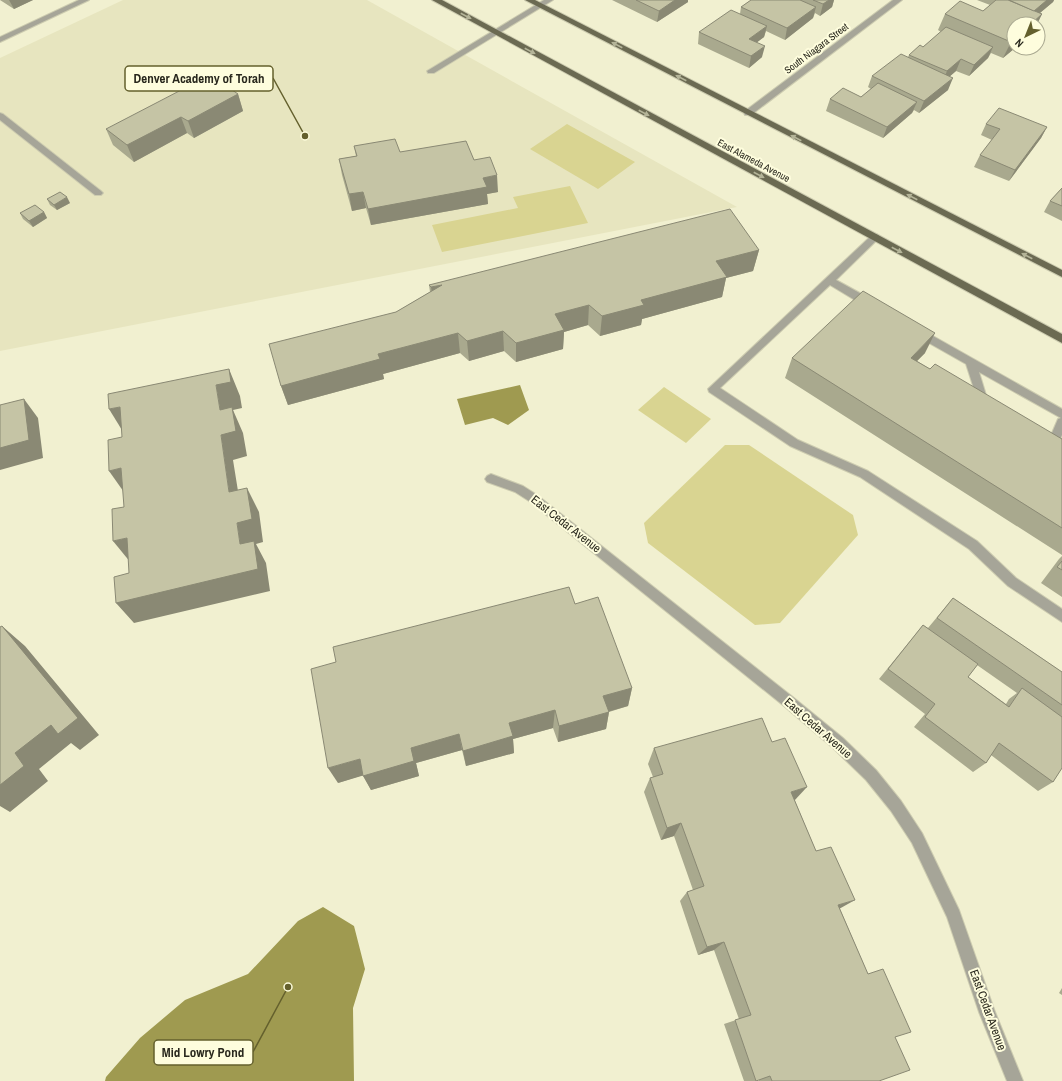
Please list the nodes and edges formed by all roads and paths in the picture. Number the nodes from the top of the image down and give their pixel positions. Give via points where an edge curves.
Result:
1 (85, 0) edge
2 (436, 0) edge
3 (529, 0) edge
4 (550, 0) edge
5 (898, 0) edge
6 (540, 6) junction
7 (496, 32) junction
8 (0, 40) edge
9 (431, 71) dead end
10 (748, 113) junction
11 (0, 116) edge
12 (98, 193) dead end
13 (875, 237) junction
14 (1062, 274) edge
15 (830, 281) junction
16 (884, 312) edge
17 (911, 327) edge
18 (1062, 339) edge
19 (971, 362) junction
20 (993, 413) edge
21 (1062, 414) edge
22 (1062, 422) edge
23 (1029, 436) edge
24 (491, 479) dead end
25 (1062, 616) edge
26 (1015, 1081) edge

1 - 8 street
2 -> 7 main road, East Alameda Avenue
3 - 6 main road
4 - 6 street
5 - 10 street, South Niagara Street
6 - 7 street
10 -> 6 main road
7 - 9 street
7 -> 13 main road, East Alameda Avenue
14 -> 10 main road
11 - 12 street
13 - 15 street
13 -> 18 main road, East Alameda Avenue
15 - 16 street
15 - 25 street via 713,389 794,443 864,474 903,499 973,545 1012,582
17 - 19 street
19 - 20 street via 981,395
19 - 21 street
22 - 23 street via 1056,436 1045,440
24 - 26 street, East Cedar Avenue via 519,489 533,498 789,702 871,775 917,838 937,878 954,916 987,1012

